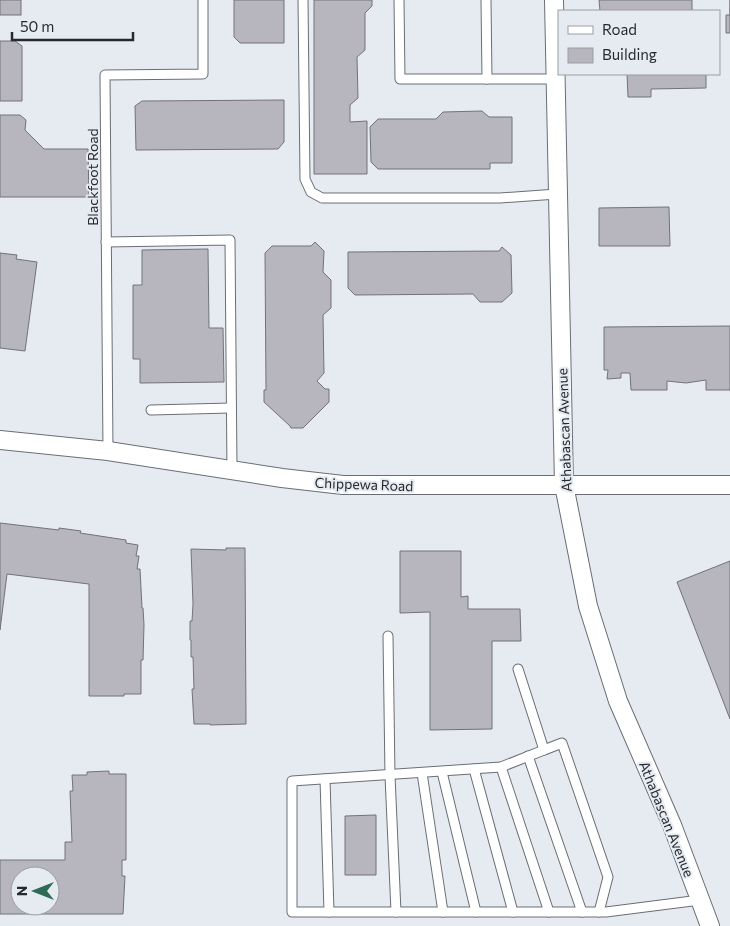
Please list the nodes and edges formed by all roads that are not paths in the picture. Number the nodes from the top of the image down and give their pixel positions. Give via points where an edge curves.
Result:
1 (203, 0) edge
2 (303, 0) edge
3 (400, 0) edge
4 (486, 0) edge
5 (554, 0) edge
6 (487, 79) junction
7 (555, 79) junction
8 (557, 194) junction
9 (106, 242) junction
10 (231, 408) junction
11 (151, 410) dead end
12 (0, 440) edge
13 (108, 451) junction
14 (232, 470) junction
15 (564, 485) junction
16 (730, 485) edge
17 (388, 636) dead end
18 (518, 669) dead end
19 (544, 750) junction
20 (528, 756) junction
21 (501, 767) junction
22 (474, 769) junction
23 (442, 772) junction
24 (422, 773) junction
25 (390, 776) junction
26 (325, 779) junction
27 (700, 900) junction
28 (329, 912) junction
29 (396, 912) junction
30 (443, 912) junction
31 (476, 912) junction
32 (514, 912) junction
33 (549, 912) junction
34 (582, 912) junction
35 (599, 912) junction
36 (710, 926) edge

1 - 9 lane, Blackfoot Road via 203,74 105,75
2 - 8 lane via 305,179 310,192 322,198 500,198
3 - 6 lane via 400,79
4 - 6 lane
5 - 7 street, Athabascan Avenue
6 - 7 lane
7 - 8 street, Athabascan Avenue
8 - 15 street, Athabascan Avenue
9 - 10 lane via 230,240
9 - 13 lane, Blackfoot Road
10 - 11 lane
10 - 14 lane
12 - 13 street, Chippewa Road
13 - 14 street, Chippewa Road
14 - 15 street, Chippewa Road via 343,485
15 - 16 street, Chippewa Road
15 - 27 street, Athabascan Avenue via 588,606 618,701 672,825
17 - 25 lane
18 - 19 lane
19 - 20 lane
19 - 35 lane via 562,743 602,859 608,877
20 - 21 lane
20 - 34 lane
21 - 22 lane
21 - 33 lane
22 - 23 lane
22 - 32 lane
23 - 24 lane
23 - 31 lane
24 - 25 lane
24 - 30 lane
25 - 26 lane
25 - 29 lane
26 - 28 lane
26 - 28 lane via 292,781 292,912
27 - 35 lane
27 - 36 street, Athabascan Avenue
28 - 29 lane
29 - 30 lane
30 - 31 lane
31 - 32 lane
32 - 33 lane
33 - 34 lane
34 - 35 lane

